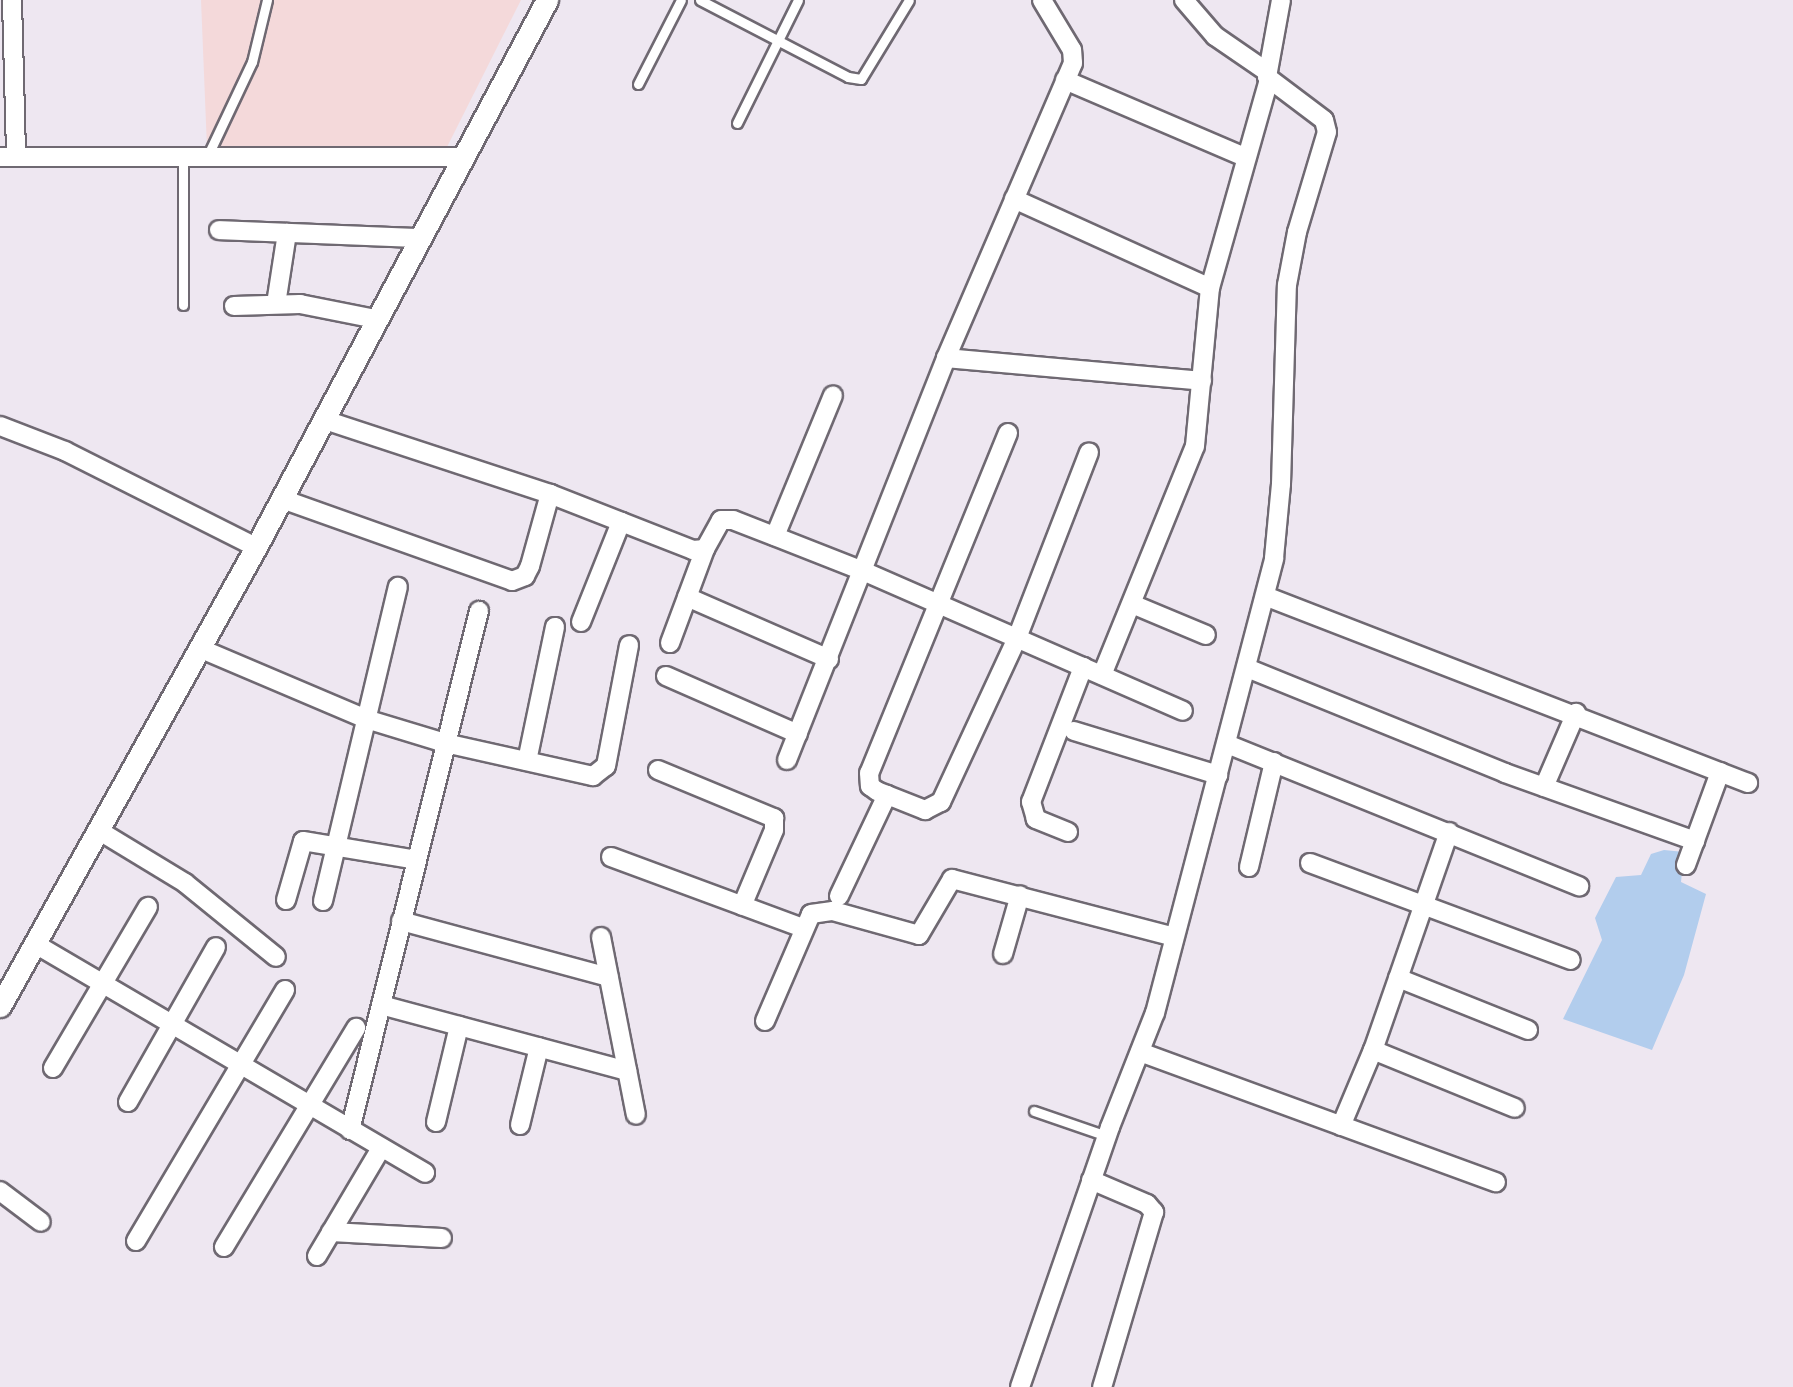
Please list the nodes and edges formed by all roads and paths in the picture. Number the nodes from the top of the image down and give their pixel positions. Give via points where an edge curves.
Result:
1 (12, 0) edge
2 (267, 0) edge
3 (547, 0) edge
4 (681, 0) edge
5 (700, 0) edge
6 (798, 0) edge
7 (909, 0) edge
8 (1042, 0) edge
9 (1184, 0) edge
10 (1281, 0) edge
11 (777, 40) junction
12 (1267, 76) junction
13 (1065, 80) junction
14 (638, 84) dead end
15 (737, 123) dead end
16 (8, 157) edge
17 (183, 157) junction
18 (207, 157) junction
19 (466, 157) junction
20 (1245, 157) junction
21 (1014, 199) junction
22 (219, 230) dead end
23 (287, 233) junction
24 (420, 238) junction
25 (1210, 288) junction
26 (276, 304) junction
27 (183, 305) dead end
28 (234, 306) dead end
29 (376, 319) junction
30 (946, 358) junction
31 (1202, 381) junction
32 (833, 395) dead end
33 (324, 420) junction
34 (0, 426) edge
35 (1008, 433) dead end
36 (1089, 452) dead end
37 (550, 494) junction
38 (282, 499) junction
39 (621, 523) junction
40 (775, 536) junction
41 (256, 547) junction
42 (705, 549) junction
43 (863, 570) junction
44 (398, 587) dead end
45 (1265, 596) junction
46 (687, 597) junction
47 (1132, 604) junction
48 (938, 605) junction
49 (479, 611) dead end
50 (581, 622) dead end
51 (555, 627) dead end
52 (1206, 635) dead end
53 (1017, 638) junction
54 (670, 643) dead end
55 (629, 645) dead end
56 (199, 648) junction
57 (828, 659) junction
58 (1083, 667) junction
59 (1247, 668) junction
60 (1102, 676) junction
61 (666, 677) dead end
62 (1183, 711) dead end
63 (1576, 713) junction
64 (366, 719) junction
65 (1074, 731) dead end
66 (798, 734) junction
67 (445, 743) junction
68 (1227, 744) junction
69 (787, 760) dead end
70 (527, 761) junction
71 (1274, 762) junction
72 (658, 770) dead end
73 (1720, 772) junction
74 (1218, 775) junction
75 (1748, 783) dead end
76 (1544, 787) junction
77 (887, 795) junction
78 (98, 831) junction
79 (1068, 832) dead end
80 (1449, 832) junction
81 (1695, 841) junction
82 (337, 845) junction
83 (611, 857) dead end
84 (416, 860) junction
85 (1310, 863) dead end
86 (1686, 865) dead end
87 (1249, 867) dead end
88 (1579, 886) dead end
89 (1020, 895) junction
90 (839, 896) dead end
91 (286, 900) dead end
92 (323, 901) dead end
93 (1422, 904) junction
94 (742, 906) junction
95 (148, 908) dead end
96 (401, 921) junction
97 (803, 928) junction
98 (601, 937) dead end
99 (1174, 937) junction
100 (37, 945) junction
101 (216, 947) dead end
102 (1003, 954) dead end
103 (276, 957) dead end
104 (1571, 960) dead end
105 (609, 977) junction
106 (1398, 978) junction
107 (102, 984) junction
108 (285, 990) dead end
109 (381, 1005) junction
110 (0, 1006) edge
111 (765, 1021) dead end
112 (172, 1024) junction
113 (459, 1026) junction
114 (356, 1028) dead end
115 (1528, 1030) dead end
116 (539, 1047) junction
117 (1373, 1050) junction
118 (1140, 1052) junction
119 (240, 1065) junction
120 (53, 1068) dead end
121 (627, 1070) junction
122 (128, 1102) dead end
123 (311, 1106) junction
124 (1516, 1108) dead end
125 (1034, 1111) dead end
126 (636, 1115) dead end
127 (436, 1122) dead end
128 (520, 1125) dead end
129 (1341, 1126) junction
130 (350, 1130) junction
131 (1107, 1136) junction
132 (381, 1148) junction
133 (425, 1173) dead end
134 (1091, 1180) junction
135 (1496, 1182) dead end
136 (0, 1191) edge
137 (41, 1222) dead end
138 (331, 1232) junction
139 (442, 1238) dead end
140 (136, 1241) dead end
141 (224, 1247) dead end
142 (317, 1256) dead end
143 (1020, 1387) edge
144 (1102, 1387) edge

1 - 16 street
2 - 18 lane via 252,62
3 - 19 street
4 - 14 lane
5 - 11 lane
6 - 11 lane
7 - 11 lane via 861,79 848,77
8 - 13 street via 1072,50 1073,63
9 - 12 street via 1215,36
10 - 12 street
11 - 15 lane
12 - 20 street
12 - 45 street via 1324,120 1327,132 1297,232 1287,285 1279,519
13 - 20 street
13 - 21 street
16 - 17 street
17 - 18 street
17 - 27 lane
18 - 19 street
19 - 24 street
20 - 25 street
21 - 25 street
21 - 30 street
22 - 23 street
23 - 24 street
23 - 26 street
24 - 29 street
25 - 31 street
26 - 28 street
26 - 29 street
29 - 33 street
30 - 31 street
30 - 43 street
31 - 47 street via 1200,422 1189,467
32 - 40 street
33 - 37 street
33 - 38 street
34 - 41 street via 65,451
35 - 48 street
36 - 53 street
37 - 38 street via 530,566 525,576 512,581
37 - 39 street
38 - 41 street
39 - 42 street via 693,550
39 - 50 street
40 - 42 street via 727,519 716,525
40 - 43 street
41 - 56 street
42 - 46 street
43 - 48 street
43 - 57 street
44 - 64 street
45 - 59 street
45 - 63 street
46 - 54 street
46 - 57 street
47 - 52 street
47 - 60 street
48 - 53 street
48 - 77 street via 869,773 870,786
49 - 67 street
51 - 70 street
53 - 58 street
53 - 77 street via 941,802 925,810
55 - 70 street via 604,771 586,775
56 - 64 street
56 - 78 street
57 - 66 street
58 - 60 street
58 - 79 street via 1031,802 1035,819
59 - 68 street
59 - 76 street
60 - 62 street
61 - 66 street
63 - 73 street
63 - 76 street
64 - 67 street
64 - 82 street
65 - 74 street
66 - 69 street
67 - 70 street
67 - 84 street
68 - 71 street
68 - 74 street
71 - 80 street
71 - 87 street
72 - 94 street via 774,818 774,831
73 - 75 street
73 - 81 street
74 - 99 street
76 - 81 street
77 - 90 street
78 - 100 street
78 - 103 street via 185,883
80 - 88 street
80 - 93 street
81 - 86 street
82 - 84 street
82 - 91 street via 300,844
82 - 92 street
83 - 94 street
84 - 96 street
85 - 93 street
89 - 97 street via 952,878 919,935 826,910 811,914
89 - 99 street
89 - 102 street
93 - 104 street
93 - 106 street
94 - 97 street
95 - 107 street
96 - 105 street
96 - 109 street
97 - 111 street
98 - 105 street
99 - 118 street
100 - 107 street
100 - 110 street
101 - 112 street
105 - 121 street
106 - 115 street
106 - 117 street
107 - 112 street
107 - 120 street
108 - 119 street
109 - 113 street
109 - 130 street
112 - 119 street
112 - 122 street
113 - 116 street
113 - 127 street
114 - 123 street
116 - 121 street
116 - 128 street
117 - 124 street
117 - 129 street
118 - 129 street
118 - 131 street
119 - 123 street
119 - 140 street
121 - 126 street
123 - 130 street
123 - 141 street
125 - 131 lane
129 - 135 street
130 - 132 street
131 - 134 street
132 - 133 street
132 - 138 street
134 - 143 street
134 - 144 street via 1147,1204 1154,1212
136 - 137 street
138 - 139 street
138 - 142 street

